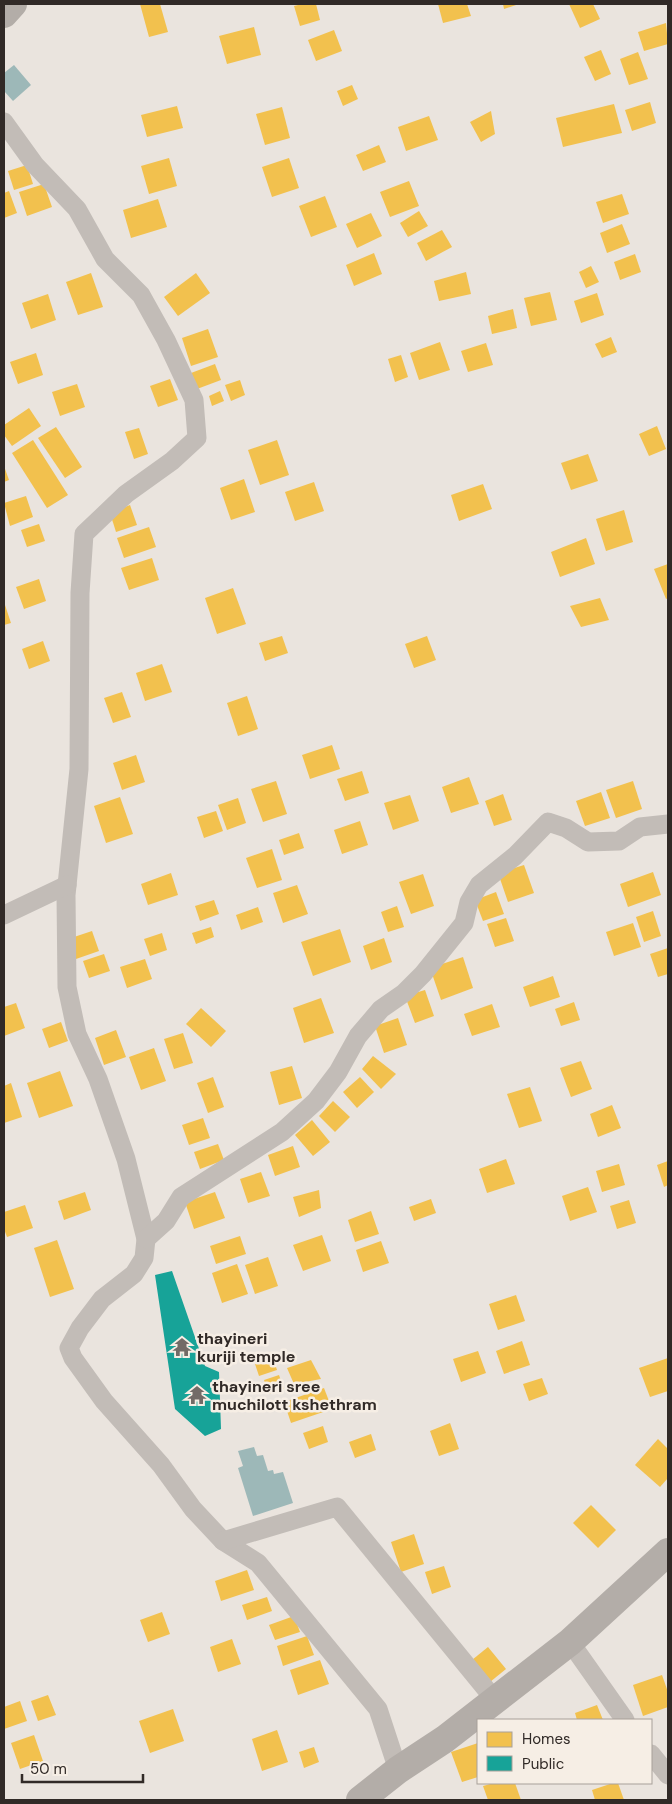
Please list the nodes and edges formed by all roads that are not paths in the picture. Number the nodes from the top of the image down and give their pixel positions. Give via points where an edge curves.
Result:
1 (4, 122) edge
2 (668, 824) edge
3 (67, 885) junction
4 (4, 915) edge
5 (146, 1239) junction
6 (223, 1542) junction
7 (668, 1552) edge
8 (570, 1642) junction
9 (495, 1700) junction
10 (624, 1719) edge
11 (652, 1755) edge
12 (398, 1770) junction
13 (668, 1776) edge
14 (360, 1800) edge

1 - 3 street via 35,164 77,209 105,259 142,295 194,400 197,438 172,461 126,494 84,534 80,593 79,769
2 - 5 street via 640,827 619,841 588,842 566,828 548,822 515,856 479,885 469,902 464,923 423,974 381,1009 316,1101 282,1132 181,1197 166,1221
3 - 4 street
3 - 5 street via 68,987 77,1034 98,1079 126,1159
5 - 6 street via 144,1258 134,1274 102,1299 69,1348 72,1358 104,1401
6 - 9 street via 337,1507
6 - 12 street via 258,1563 378,1709
7 - 8 main road
8 - 9 main road
8 - 10 street
9 - 12 main road
11 - 13 street
12 - 14 main road

